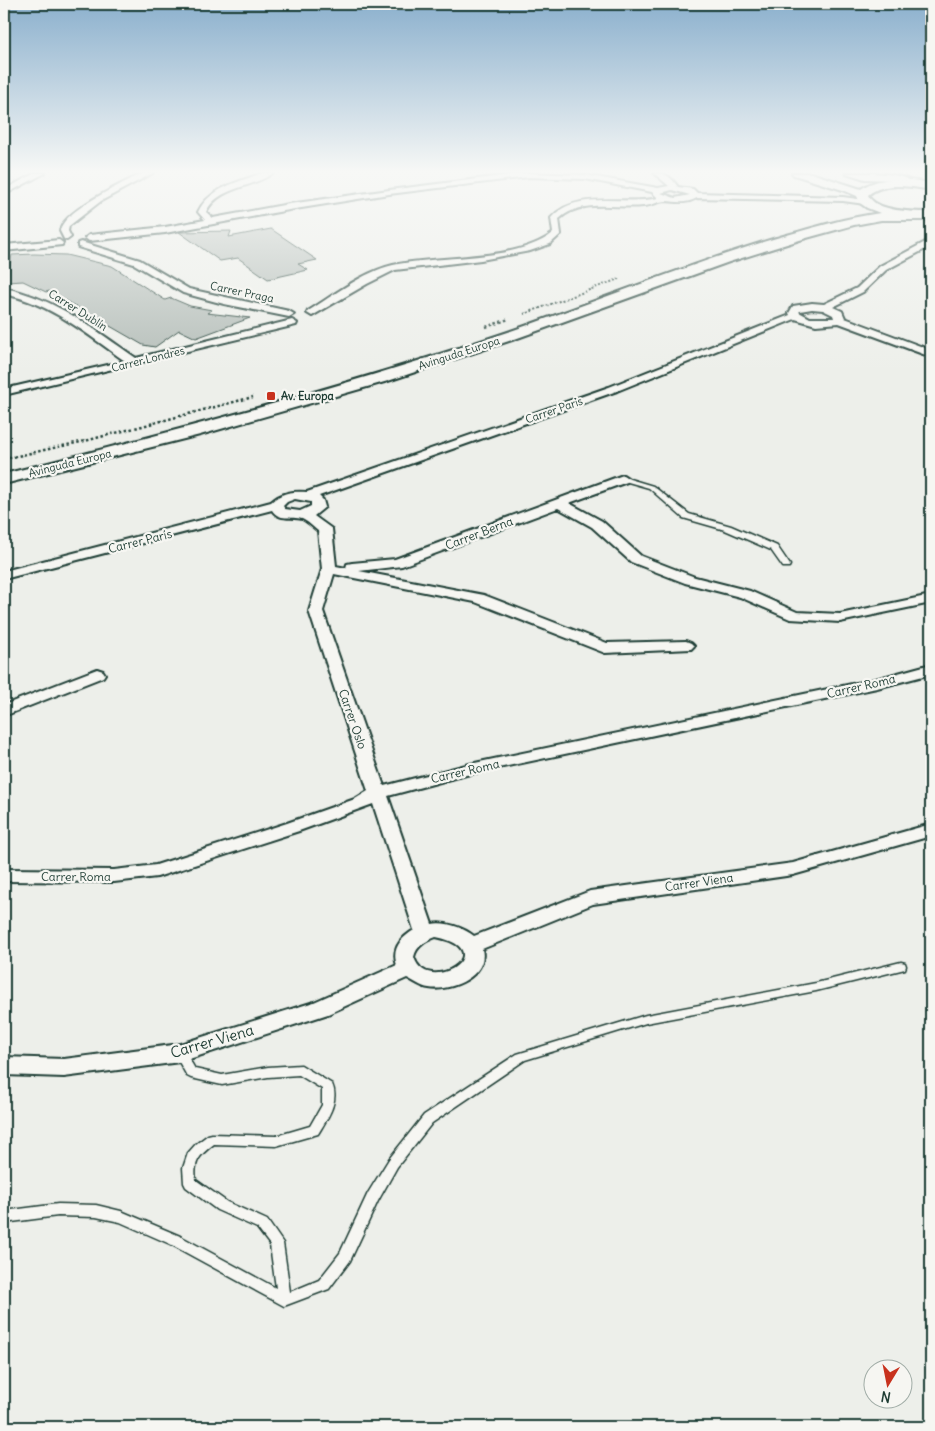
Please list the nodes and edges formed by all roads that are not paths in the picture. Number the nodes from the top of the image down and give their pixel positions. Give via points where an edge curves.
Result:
1 (61, 240) edge
2 (94, 240) edge
3 (550, 240) edge
4 (762, 240) edge
5 (789, 240) edge
6 (85, 241) junction
7 (931, 242) edge
8 (59, 243) junction
9 (4, 248) edge
10 (4, 291) edge
11 (826, 307) junction
12 (312, 312) junction
13 (796, 316) junction
14 (840, 320) junction
15 (298, 322) junction
16 (479, 342) junction
17 (931, 354) edge
18 (134, 362) junction
19 (4, 392) edge
20 (4, 469) edge
21 (4, 479) edge
22 (624, 479) joint
23 (308, 496) junction
24 (559, 503) junction
25 (276, 506) junction
26 (304, 515) junction
27 (786, 565) dead end
28 (330, 569) junction
29 (4, 575) edge
30 (931, 599) edge
31 (686, 646) dead end
32 (931, 669) edge
33 (97, 674) dead end
34 (4, 712) edge
35 (378, 793) junction
36 (931, 830) edge
37 (4, 875) edge
38 (425, 932) junction
39 (471, 945) junction
40 (901, 966) dead end
41 (409, 968) junction
42 (180, 1053) junction
43 (4, 1066) edge
44 (4, 1217) edge
45 (284, 1300) junction

1 - 8 street
2 - 6 street
3 - 12 street via 505,254 392,269
4 - 16 main road, Avinguda Europa via 668,268
5 - 16 main road, Avinguda Europa via 674,275
6 - 8 street via 67,246
6 - 15 street, Carrer Praga via 93,250 137,262 186,291
7 - 11 street via 883,268 860,290
8 - 9 street
10 - 18 street, Carrer Dublín via 27,295 42,302
11 - 13 street, Carrer París via 797,308 794,311
11 - 14 street via 838,314
12 - 15 street, Carrer Praga via 300,312
12 - 15 street via 319,315 319,319
13 - 14 street via 812,322
13 - 23 street, Carrer París via 613,389
14 - 17 street
15 - 18 street, Carrer Londres
16 - 20 main road, Avinguda Europa via 251,406
16 - 21 main road, Avinguda Europa via 283,407
18 - 19 street, Carrer Londres
22 - 24 street, Carrer Berna
22 - 27 lane via 651,487 686,516 728,528 774,548
23 - 25 street, Carrer París via 288,497
23 - 26 street via 317,500 318,507
24 - 28 street, Carrer Berna via 397,564
24 - 30 street via 597,524 636,559 690,580 745,594 795,616 840,618
25 - 26 street via 284,514
25 - 29 street, Carrer París
26 - 28 street, Carrer Oslo via 325,530
28 - 31 street via 479,598 605,648
28 - 35 street, Carrer Oslo via 316,611
32 - 35 street, Carrer Roma via 470,769
33 - 34 street
35 - 37 street, Carrer Roma via 361,803 293,827 157,870 114,876
35 - 38 street, Carrer Oslo
36 - 39 street, Carrer Viena via 793,869 590,898
38 - 39 street via 447,930 465,938
38 - 41 street via 416,936 405,951
39 - 41 street via 474,953 472,962 459,976 426,979
40 - 45 lane via 816,987 646,1019 521,1057 428,1119 393,1162 345,1257 324,1284
41 - 42 street, Carrer Viena via 321,1008
42 - 43 street, Carrer Viena via 64,1068
42 - 45 lane via 192,1073 208,1078 222,1080 301,1070 328,1087 328,1105 314,1130 276,1141 212,1139 198,1149 190,1161 190,1183 222,1206 262,1224 276,1244
44 - 45 lane via 58,1210 96,1210 120,1217 175,1240

